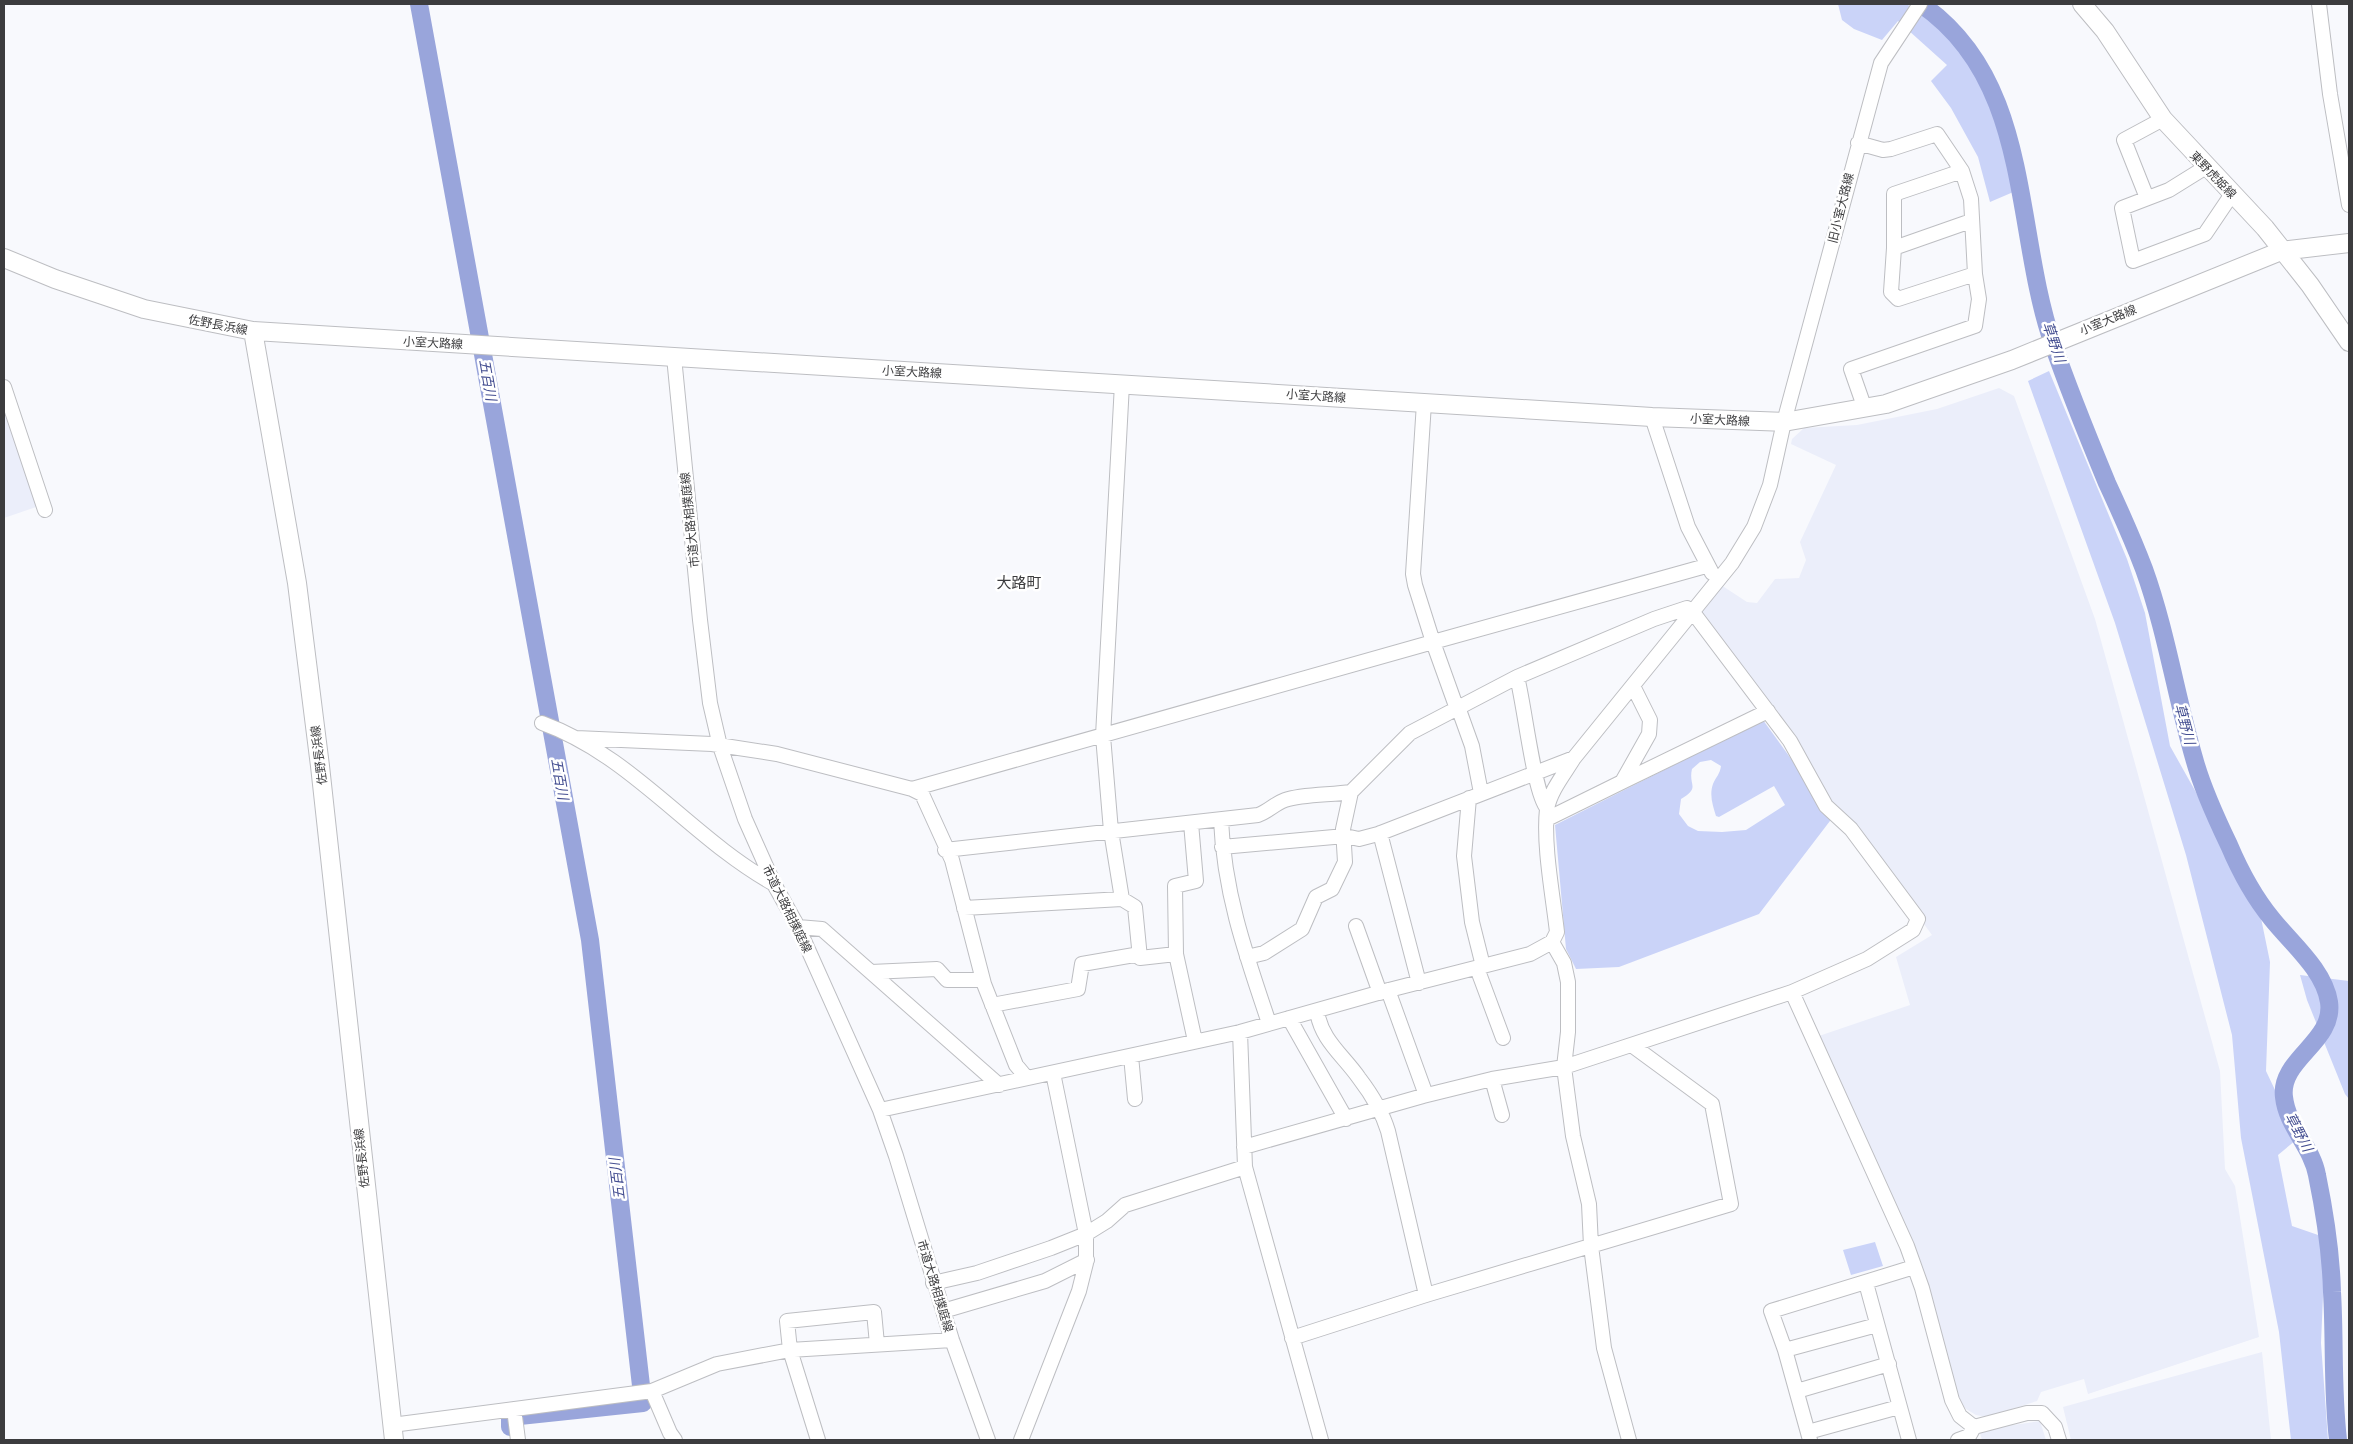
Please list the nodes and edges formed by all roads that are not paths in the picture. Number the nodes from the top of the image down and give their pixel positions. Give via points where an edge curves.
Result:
1 (1920, 4) edge
2 (2082, 4) edge
3 (2319, 4) edge
4 (2163, 119) junction
5 (1858, 143) junction
6 (2206, 167) junction
7 (1962, 171) junction
8 (2232, 194) junction
9 (2147, 198) junction
10 (2349, 205) edge
11 (1971, 221) junction
12 (2349, 243) edge
13 (1894, 248) junction
14 (2281, 251) junction
15 (4, 258) edge
16 (1975, 274) junction
17 (253, 331) junction
18 (2349, 342) edge
19 (674, 358) junction
20 (1122, 384) junction
21 (4, 387) edge
22 (1424, 403) junction
23 (1865, 409) junction
24 (1652, 417) junction
25 (1784, 422) junction
26 (46, 510) dead end
27 (1706, 566) junction
28 (1717, 580) junction
29 (1692, 611) junction
30 (1432, 642) junction
31 (1517, 677) junction
32 (1632, 686) junction
33 (1457, 708) junction
34 (1768, 711) junction
35 (542, 723) dead end
36 (1103, 736) junction
37 (576, 738) junction
38 (720, 746) junction
39 (1574, 758) junction
40 (1535, 772) junction
41 (1622, 782) junction
42 (912, 789) junction
43 (1351, 792) junction
44 (1475, 796) junction
45 (1547, 813) junction
46 (1220, 820) junction
47 (1191, 823) junction
48 (1111, 831) junction
49 (1380, 833) junction
50 (1345, 836) junction
51 (1222, 847) junction
52 (946, 850) junction
53 (774, 884) junction
54 (1122, 899) junction
55 (964, 908) junction
56 (1356, 926) dead end
57 (798, 927) junction
58 (1552, 942) junction
59 (1140, 954) junction
60 (1176, 954) junction
61 (1247, 957) junction
62 (1480, 967) junction
63 (871, 972) junction
64 (983, 980) junction
65 (1419, 983) junction
66 (1384, 992) junction
67 (1792, 992) junction
68 (992, 1004) junction
69 (1317, 1011) junction
70 (1289, 1018) junction
71 (1270, 1024) junction
72 (1240, 1032) junction
73 (1503, 1038) dead end
74 (1195, 1041) junction
75 (1633, 1046) junction
76 (1131, 1056) junction
77 (1564, 1068) junction
78 (1053, 1073) junction
79 (1026, 1077) junction
80 (1492, 1079) junction
81 (999, 1085) junction
82 (1426, 1095) junction
83 (1135, 1099) dead end
84 (1381, 1109) junction
85 (880, 1110) junction
86 (1502, 1115) dead end
87 (1346, 1119) junction
88 (1244, 1147) junction
89 (1245, 1167) junction
90 (1086, 1234) junction
91 (1592, 1246) junction
92 (1087, 1260) junction
93 (1914, 1267) junction
94 (933, 1283) junction
95 (1866, 1283) junction
96 (1426, 1295) junction
97 (943, 1311) junction
98 (1877, 1325) junction
99 (1292, 1338) junction
100 (952, 1340) junction
101 (877, 1344) junction
102 (790, 1350) junction
103 (1785, 1350) junction
104 (1889, 1364) junction
105 (651, 1391) junction
106 (1796, 1391) junction
107 (1899, 1407) junction
108 (514, 1409) junction
109 (1974, 1427) junction
110 (393, 1432) edge
111 (1809, 1436) edge
112 (518, 1440) edge
113 (675, 1440) edge
114 (818, 1440) edge
115 (988, 1440) edge
116 (1021, 1440) edge
117 (1321, 1440) edge
118 (1629, 1440) edge
119 (1909, 1440) edge
120 (1958, 1440) edge
121 (2058, 1440) edge

1 - 5 street, 旧小室大路線 via 1881,63
2 - 4 main road, 東野虎姫線
3 - 10 street
4 - 6 main road, 東野虎姫線
4 - 9 street via 2124,140
5 - 7 street via 1883,150 1937,134
5 - 25 street, 旧小室大路線
6 - 8 main road, 東野虎姫線
6 - 9 street via 2169,190
7 - 11 street via 1971,199
7 - 13 street via 1894,194
8 - 9 street via 2205,234 2133,261 2122,208
8 - 14 main road, 東野虎姫線 via 2265,228
11 - 13 street
11 - 16 street
12 - 14 main road, 小室大路線
13 - 16 street via 1891,292 1898,299
14 - 18 main road, 東野虎姫線 via 2310,284
14 - 23 main road, 小室大路線 via 2016,358 1931,390
15 - 17 main road, 佐野長浜線 via 144,309
16 - 23 street via 1979,299 1975,326 1851,369
17 - 19 main road, 小室大路線
17 - 110 main road, 佐野長浜線 via 297,583
19 - 20 main road, 小室大路線
19 - 38 street, 市道大路相撲庭線 via 700,620 710,703
20 - 22 main road, 小室大路線
20 - 36 street
21 - 26 street
22 - 24 main road, 小室大路線
22 - 30 street via 1414,574
23 - 25 main road, 小室大路線
24 - 25 main road, 小室大路線
24 - 27 street via 1688,527
25 - 28 street, 旧小室大路線 via 1770,485 1754,527 1732,563
27 - 28 street
27 - 30 street
28 - 29 street, 旧小室大路線
29 - 31 street via 1687,608 1654,619
29 - 32 street, 旧小室大路線
29 - 34 street
30 - 33 street
30 - 36 street
31 - 33 street
31 - 40 street
32 - 39 street, 旧小室大路線
32 - 41 street via 1650,720 1649,734
33 - 43 street via 1410,733
33 - 44 street via 1472,746
34 - 41 street
34 - 67 street via 1790,741 1826,806 1851,829 1918,919 1913,930 1867,959
35 - 37 street
36 - 42 street
36 - 48 street
37 - 38 street
37 - 53 street via 620,765 748,868
38 - 42 street via 777,754
38 - 53 street, 市道大路相撲庭線 via 745,819
39 - 40 street
39 - 45 street, 旧小室大路線 via 1557,785
40 - 44 street
40 - 45 street
41 - 45 street
42 - 52 street via 922,794
43 - 46 street via 1287,799 1258,815
43 - 50 street via 1343,829
44 - 49 street
44 - 62 street via 1464,856
45 - 58 street via 1557,932
46 - 47 street
46 - 51 street
47 - 48 street
47 - 60 street via 1196,881 1175,886
48 - 52 street
48 - 54 street
49 - 50 street via 1359,839
49 - 65 street
50 - 51 street
50 - 61 street via 1345,862 1332,889 1316,897 1302,929 1264,952
51 - 61 street via 1237,927
52 - 55 street via 952,860
53 - 57 street, 市道大路相撲庭線
54 - 55 street
54 - 59 street via 1136,906
55 - 64 street
56 - 66 street
57 - 63 street via 822,929
57 - 85 street, 市道大路相撲庭線
58 - 62 street via 1530,954
58 - 77 street via 1564,963 1568,982
59 - 60 street via 1140,958
59 - 68 street via 1082,964 1078,989
60 - 74 street
61 - 71 street
62 - 65 street
62 - 73 street
63 - 64 street via 938,969 947,980
63 - 81 street
64 - 68 street
65 - 66 street
66 - 69 street
66 - 82 street
67 - 75 street
67 - 93 street
68 - 79 street via 1016,1065
69 - 70 street
69 - 84 street via 1319,1024 1332,1046 1359,1076
70 - 71 street
70 - 87 street
71 - 72 street
72 - 74 street
72 - 88 street
74 - 76 street
75 - 77 street
75 - 91 street via 1712,1104 1731,1204
76 - 78 street
76 - 83 street
77 - 80 street
77 - 91 street via 1573,1136 1590,1204
78 - 79 street
78 - 90 street
79 - 81 street
80 - 82 street
80 - 86 street
81 - 85 street
82 - 84 street
84 - 87 street
84 - 96 street
85 - 94 street, 市道大路相撲庭線
87 - 88 street
88 - 89 street
89 - 90 street via 1125,1205
89 - 99 street
90 - 92 street
90 - 94 street via 977,1273
91 - 96 street
91 - 118 street via 1604,1348
92 - 97 street via 1045,1281
92 - 116 street via 1079,1291
93 - 95 street
93 - 109 street via 1952,1400 1960,1416
94 - 97 street, 市道大路相撲庭線
95 - 98 street
95 - 103 street via 1771,1311
96 - 99 street
97 - 100 street, 市道大路相撲庭線
98 - 103 street
98 - 104 street
99 - 117 street
100 - 101 street
100 - 115 street, 市道大路相撲庭線
101 - 102 street
101 - 102 street via 874,1312 787,1321
102 - 105 street via 717,1364
102 - 114 street
103 - 106 street
104 - 106 street
104 - 107 street
105 - 108 street
105 - 113 street
106 - 111 street
107 - 111 street
107 - 119 street
108 - 110 street
108 - 112 street
109 - 120 street via 1969,1436
109 - 121 street via 2027,1413 2042,1413 2055,1427

